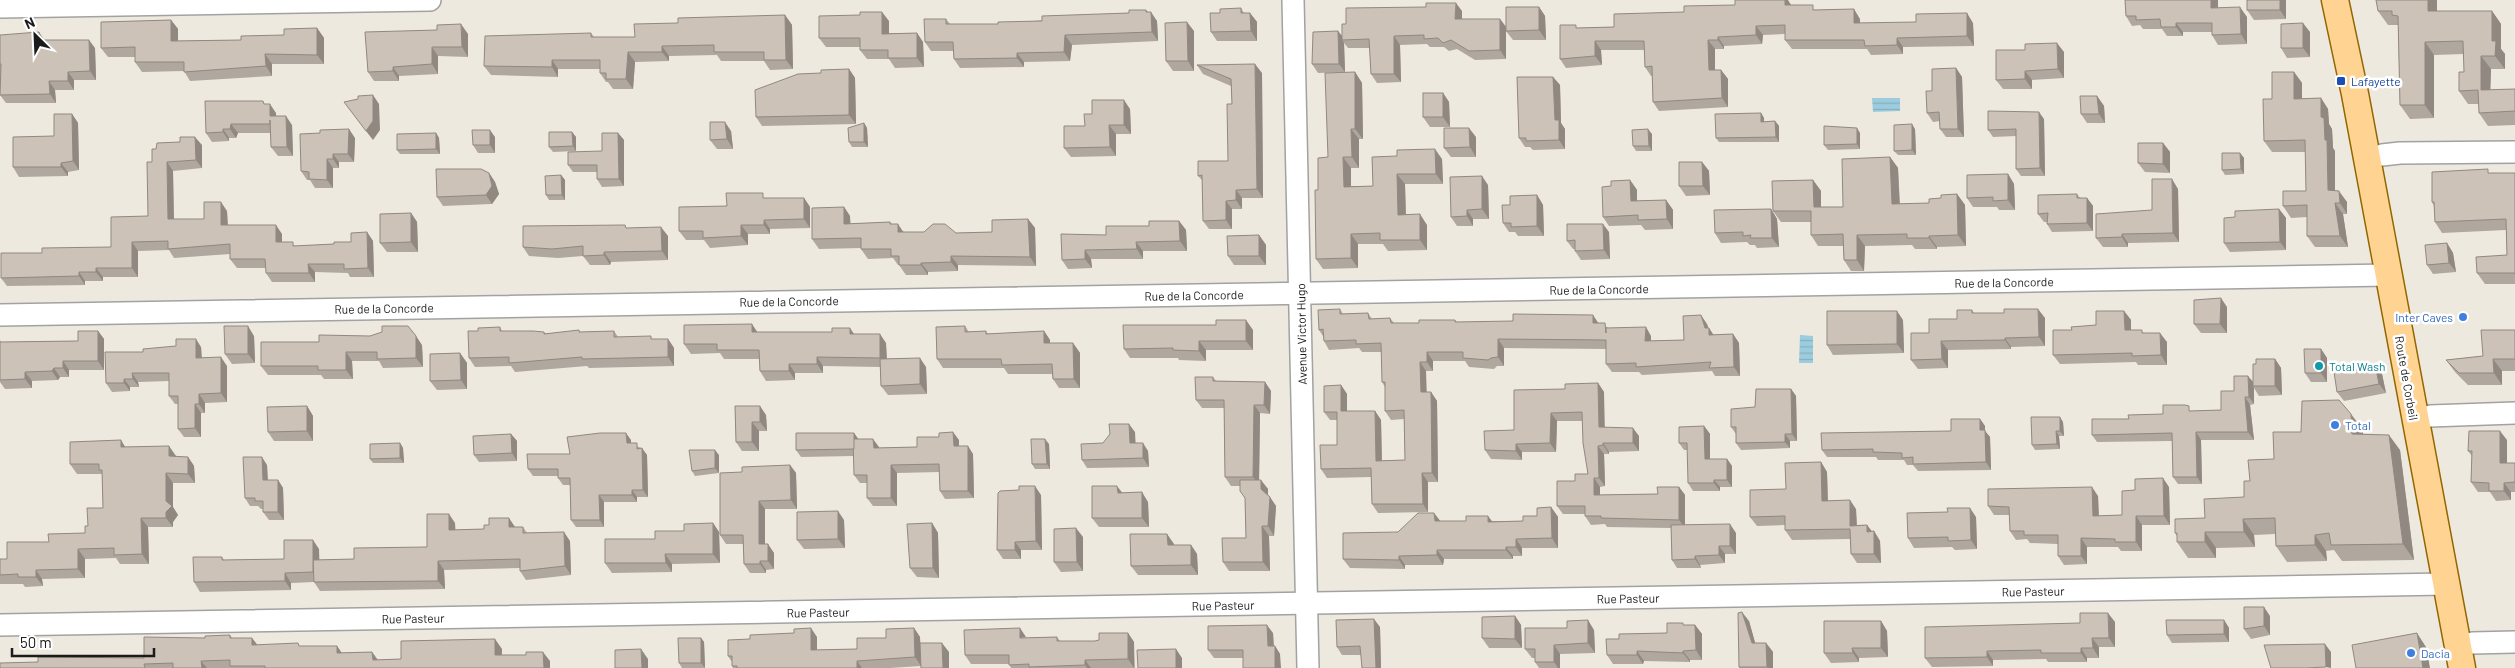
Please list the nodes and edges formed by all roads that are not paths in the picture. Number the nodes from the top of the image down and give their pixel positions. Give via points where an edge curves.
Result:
1 (430, 0) edge
2 (1293, 0) edge
3 (2335, 0) edge
4 (2353, 0) edge
5 (0, 7) edge
6 (2515, 152) edge
7 (2382, 155) junction
8 (2388, 275) junction
9 (1300, 294) junction
10 (0, 315) edge
11 (2515, 413) edge
12 (2430, 416) junction
13 (2446, 584) junction
14 (1306, 604) junction
15 (0, 625) edge
16 (2472, 642) junction
17 (2515, 642) edge
18 (1308, 668) edge
19 (2462, 668) edge
20 (2478, 668) edge

1 - 5 street
2 - 9 street, Avenue Victor Hugo
3 - 8 main road, Route de Corbeil
4 - 7 main road, Route de Corbeil via 2370,76
6 - 7 street via 2400,152
7 - 12 main road, Route de Corbeil
8 - 9 street, Rue de la Concorde
8 - 13 main road, Route de Corbeil
9 - 10 street, Rue de la Concorde
9 - 14 street, Avenue Victor Hugo
11 - 12 street
12 - 16 main road, Route de Corbeil
13 - 14 street, Rue Pasteur
13 - 19 main road, Route de Corbeil
14 - 15 street, Rue Pasteur
14 - 18 street, Avenue Victor Hugo
16 - 17 street
16 - 20 main road, Route de Corbeil

